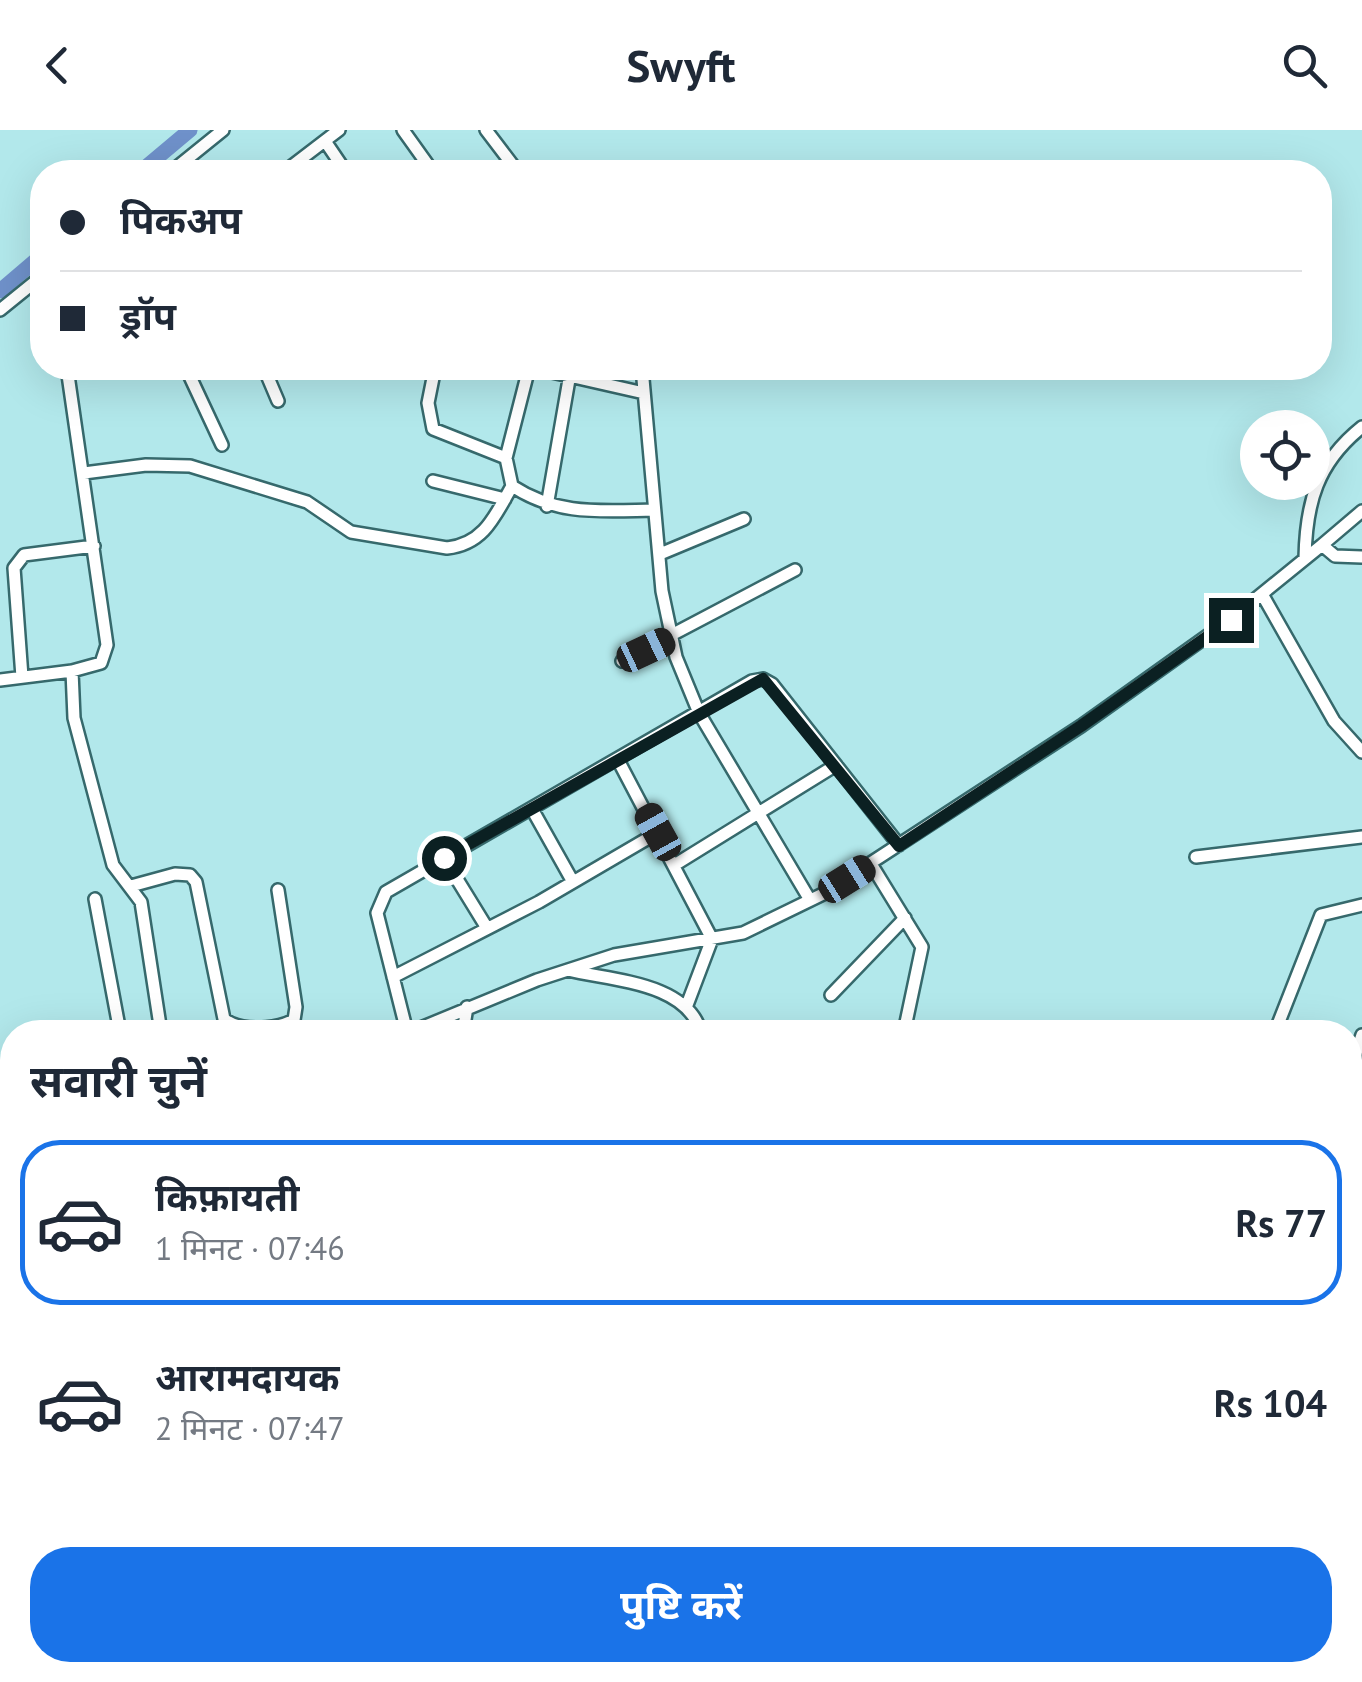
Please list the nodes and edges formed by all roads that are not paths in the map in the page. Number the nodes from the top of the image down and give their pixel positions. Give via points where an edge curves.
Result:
1 (223, 130) edge
2 (338, 130) edge
3 (403, 130) edge
4 (486, 130) edge
5 (325, 141) junction
6 (186, 160) edge
7 (300, 160) edge
8 (338, 160) edge
9 (424, 160) edge
10 (509, 160) edge
11 (30, 286) edge
12 (0, 310) edge
13 (69, 380) edge
14 (192, 380) edge
15 (269, 380) edge
16 (433, 380) edge
17 (528, 380) edge
18 (570, 380) edge
19 (599, 380) edge
20 (643, 380) edge
21 (644, 393) junction
22 (278, 401) dead end
23 (1362, 428) edge
24 (222, 446) dead end
25 (506, 458) junction
26 (84, 474) junction
27 (433, 480) dead end
28 (512, 486) junction
29 (505, 499) junction
30 (547, 506) junction
31 (653, 510) junction
32 (1362, 511) edge
33 (744, 519) dead end
34 (94, 546) junction
35 (1322, 546) junction
36 (660, 554) junction
37 (1362, 557) edge
38 (1305, 558) junction
39 (795, 570) dead end
40 (1262, 594) junction
41 (671, 638) junction
42 (622, 661) dead end
43 (72, 671) junction
44 (22, 677) junction
45 (0, 680) edge
46 (699, 714) junction
47 (1362, 752) edge
48 (618, 760) junction
49 (836, 765) junction
50 (532, 810) junction
51 (758, 813) junction
52 (658, 832) junction
53 (1362, 837) edge
54 (899, 846) junction
55 (444, 858) junction
56 (1196, 858) dead end
57 (676, 864) junction
58 (870, 864) junction
59 (573, 882) junction
60 (131, 886) junction
61 (278, 890) dead end
62 (95, 899) dead end
63 (810, 900) junction
64 (1362, 905) edge
65 (906, 918) junction
66 (487, 928) junction
67 (712, 939) junction
68 (566, 970) junction
69 (393, 977) junction
70 (831, 996) dead end
71 (687, 1005) junction
72 (467, 1007) junction
73 (118, 1020) edge
74 (160, 1020) edge
75 (225, 1020) edge
76 (294, 1020) edge
77 (405, 1020) edge
78 (436, 1020) edge
79 (465, 1020) edge
80 (695, 1020) edge
81 (907, 1020) edge
82 (1280, 1020) edge

1 - 6 street
2 - 5 street
3 - 9 street
4 - 10 street
5 - 7 street
5 - 8 street
11 - 12 street
13 - 26 street
14 - 24 street
15 - 22 street
16 - 25 street via 433,429
17 - 25 street
18 - 30 street
19 - 21 street
20 - 21 street
21 - 31 street
23 - 38 street via 1316,483
25 - 28 street
26 - 29 street via 146,464 190,466 307,502 351,532 448,548 482,535
26 - 34 street
27 - 29 street
28 - 29 street
28 - 30 street
30 - 31 street via 568,512
31 - 36 street
32 - 35 street
33 - 36 street
34 - 43 street via 108,645 102,663
34 - 44 street via 17,560
35 - 37 street via 1335,556
35 - 38 street
36 - 41 street
38 - 40 street
39 - 41 street
40 - 47 street via 1334,722
40 - 54 street via 1081,726
41 - 42 street
41 - 46 street
43 - 44 street
43 - 60 street via 86,767 114,865
44 - 45 street
46 - 48 street
46 - 49 street via 763,679
46 - 51 street
48 - 50 street
48 - 52 street
49 - 51 street
49 - 54 street
50 - 55 street
50 - 59 street
51 - 57 street
51 - 63 street
52 - 57 street
52 - 59 street
53 - 56 street
54 - 58 street
55 - 66 street
55 - 69 street via 386,892 377,906
57 - 67 street
58 - 63 street
58 - 65 street
59 - 66 street
60 - 74 street via 141,902
60 - 75 street via 175,874 196,882
61 - 76 street
62 - 73 street
63 - 67 street via 743,934
64 - 82 street via 1321,916
65 - 70 street
65 - 81 street via 922,957
66 - 69 street
67 - 68 street via 647,947
67 - 71 street
68 - 71 street
68 - 72 street
69 - 77 street
71 - 80 street
72 - 78 street
72 - 79 street

